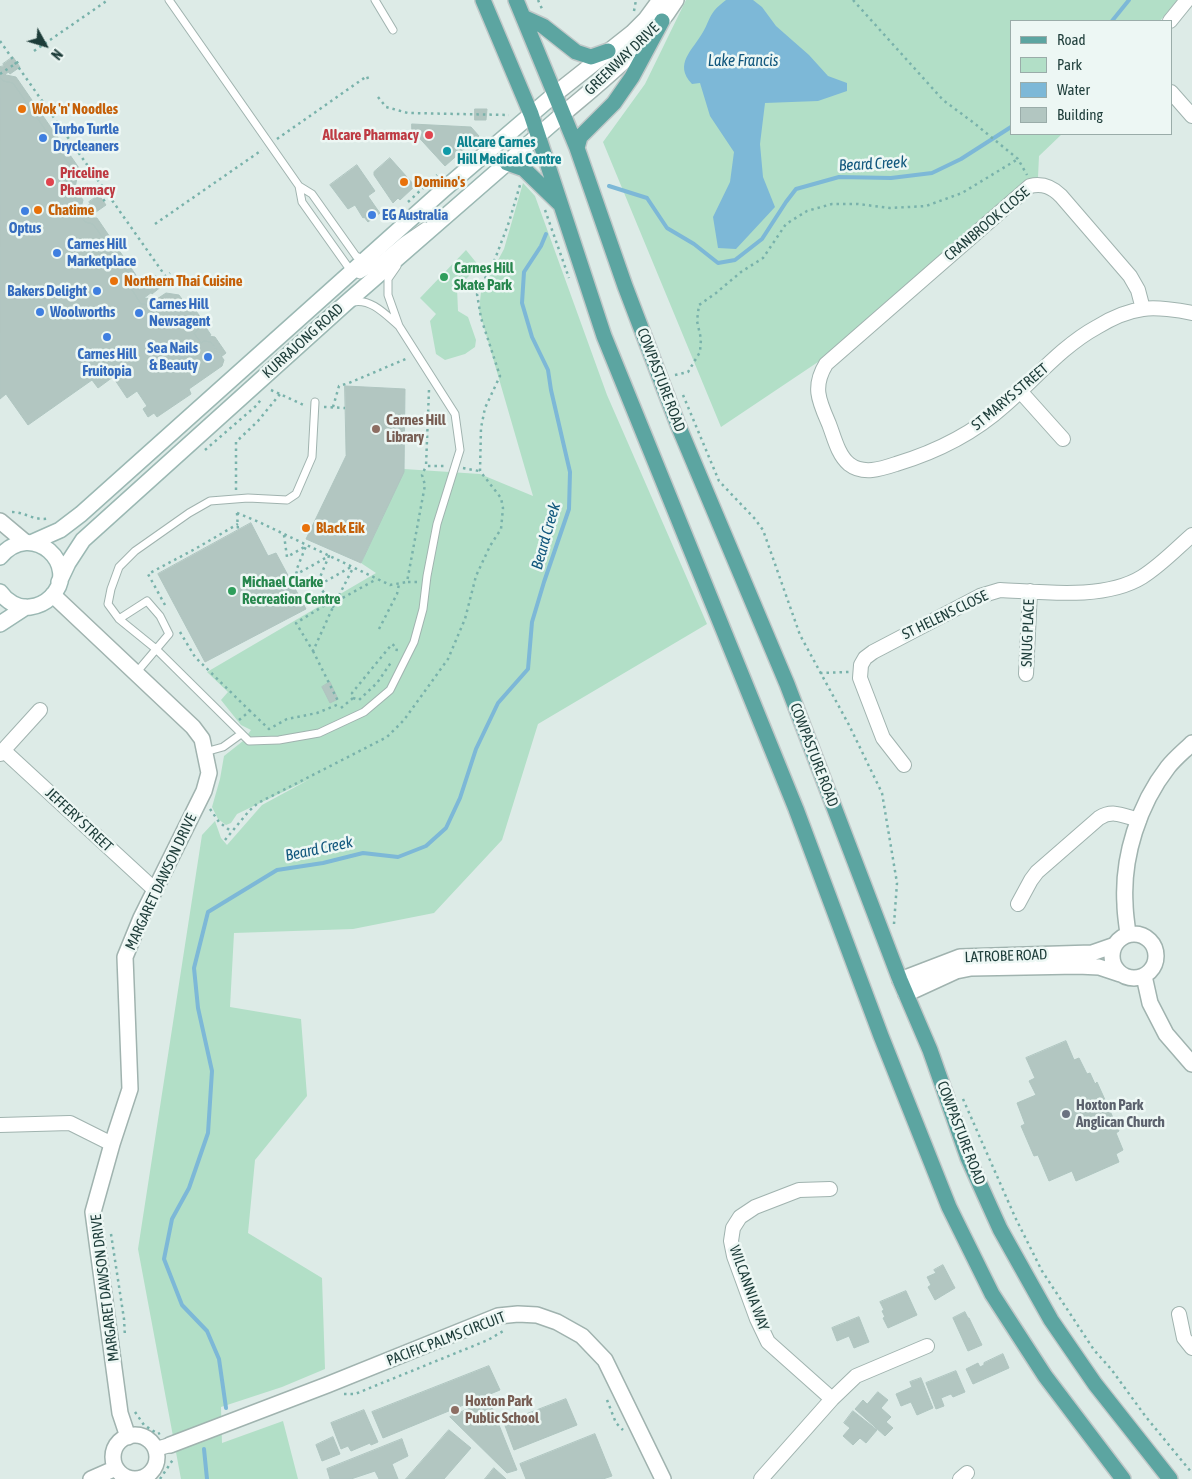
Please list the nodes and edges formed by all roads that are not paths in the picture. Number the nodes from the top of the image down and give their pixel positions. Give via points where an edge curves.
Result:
1 (169, 0) edge
2 (375, 0) edge
3 (482, 0) edge
4 (516, 0) edge
5 (660, 0) edge
6 (676, 0) edge
7 (1186, 0) edge
8 (523, 17) junction
9 (1171, 20) edge
10 (662, 21) junction
11 (393, 30) dead end
12 (608, 51) junction
13 (1172, 93) edge
14 (555, 94) junction
15 (531, 114) junction
16 (563, 114) junction
17 (1192, 116) edge
18 (539, 135) junction
19 (577, 148) junction
20 (507, 162) junction
21 (299, 186) junction
22 (465, 199) junction
23 (562, 206) junction
24 (421, 238) junction
25 (364, 260) junction
26 (351, 271) junction
27 (346, 303) junction
28 (1143, 309) junction
29 (1192, 313) edge
30 (399, 326) junction
31 (818, 382) joint
32 (1020, 391) junction
33 (316, 402) dead end
34 (1063, 439) dead end
35 (4, 517) edge
36 (1192, 535) edge
37 (29, 542) junction
38 (0, 557) edge
39 (56, 589) junction
40 (1030, 591) junction
41 (0, 592) edge
42 (26, 607) junction
43 (119, 619) junction
44 (0, 624) edge
45 (156, 649) junction
46 (135, 673) junction
47 (1026, 674) dead end
48 (40, 710) dead end
49 (241, 734) junction
50 (1192, 743) edge
51 (2, 752) edge
52 (205, 752) junction
53 (904, 765) dead end
54 (1139, 820) junction
55 (155, 890) junction
56 (1018, 904) dead end
57 (1128, 934) junction
58 (1115, 945) junction
59 (1120, 974) junction
60 (1144, 976) junction
61 (900, 980) junction
62 (906, 994) junction
63 (1192, 1064) edge
64 (0, 1125) edge
65 (112, 1144) junction
66 (830, 1189) dead end
67 (1179, 1314) dead end
68 (927, 1346) dead end
69 (1192, 1348) edge
70 (832, 1399) junction
71 (128, 1437) junction
72 (170, 1448) junction
73 (116, 1468) junction
74 (91, 1479) edge
75 (141, 1479) edge
76 (663, 1479) edge
77 (761, 1479) edge
78 (1123, 1479) edge
79 (1170, 1479) edge

1 - 21 lane
2 - 11 lane
3 - 15 main road
4 - 8 main road, COWPASTURE ROAD
5 - 12 street, GREENWAY DRIVE via 632,33
6 - 10 street, GREENWAY DRIVE
7 - 9 street
8 - 12 main road via 542,26 576,52 591,57
8 - 14 main road, COWPASTURE ROAD
10 - 16 street, GREENWAY DRIVE via 620,64
10 - 19 main road via 632,77 614,103 580,137
12 - 14 street, GREENWAY DRIVE
13 - 17 street
14 - 15 street, KURRAJONG ROAD
14 - 16 main road, COWPASTURE ROAD
15 - 18 main road
15 - 25 street, KURRAJONG ROAD
16 - 18 street, KURRAJONG ROAD
16 - 19 main road, COWPASTURE ROAD
18 - 20 street, KURRAJONG ROAD
18 - 23 main road
19 - 61 main road, COWPASTURE ROAD via 675,416 787,684
20 - 22 street, KURRAJONG ROAD
20 - 23 main road via 524,169
21 - 25 lane via 312,194 356,256
21 - 26 lane via 302,202
22 - 24 street, KURRAJONG ROAD
22 - 26 lane via 403,240 368,272 360,275
23 - 78 main road via 604,336 796,809 949,1207 997,1302 1045,1376
24 - 27 street, KURRAJONG ROAD
24 - 30 lane via 388,279 388,295
25 - 26 street, KURRAJONG ROAD
26 - 37 street, KURRAJONG ROAD via 81,514 60,530
27 - 30 lane via 360,300 376,307
27 - 39 street, KURRAJONG ROAD via 83,540
28 - 29 street, ST MARYS STREET
28 - 31 street, CRANBROOK CLOSE via 1130,276 1061,196 1044,185 1030,186 833,358 821,372
28 - 32 street, ST MARYS STREET via 1084,334
30 - 49 lane via 455,414 460,450 437,524 423,609 414,642 390,690 364,712 319,733 249,741
31 - 32 street, ST MARYS STREET via 820,404 842,456 847,463 861,470 888,467 944,446 982,424
32 - 34 street
33 - 43 lane via 312,457 296,494 287,500 210,502 135,551 119,567 111,589 108,604
35 - 37 street
36 - 40 street, ST HELENS CLOSE via 1157,566 1126,585 1093,592
37 - 38 street, KURRAJONG ROAD via 16,544
37 - 39 street via 41,545 55,556 60,573
39 - 42 street via 46,602
39 - 46 street, MARGARET DAWSON DRIVE
40 - 47 street, SNUG PLACE
40 - 53 street, ST HELENS CLOSE via 1000,590 980,596 865,658 860,671 862,685 883,738
41 - 42 street via 10,602
42 - 44 street
43 - 45 lane
43 - 45 lane via 147,601 170,634
45 - 46 lane
45 - 49 lane
46 - 52 street, MARGARET DAWSON DRIVE via 193,727 202,739
48 - 51 street
49 - 52 lane via 223,747
50 - 54 street via 1160,777
51 - 55 street, JEFFERY STREET
52 - 55 street, MARGARET DAWSON DRIVE via 209,773 204,791
54 - 56 street via 1114,813 1099,818 1037,872
54 - 57 street via 1127,867 1124,903
55 - 65 street, MARGARET DAWSON DRIVE via 125,957 130,1089
57 - 58 street
57 - 60 street via 1147,938 1155,948 1156,961
58 - 59 street via 1113,963
58 - 61 street, LATROBE ROAD via 1092,953 972,955
59 - 60 street via 1131,978
59 - 62 street, LATROBE ROAD via 1099,967 1078,966 971,968 956,971
60 - 63 street via 1150,1003 1166,1034
61 - 62 main road, COWPASTURE ROAD
62 - 79 main road, COWPASTURE ROAD via 930,1050 968,1158 1018,1263 1094,1384
64 - 65 street via 70,1123
65 - 71 street, MARGARET DAWSON DRIVE via 94,1212 120,1413
66 - 70 street, WILCANNIA WAY via 799,1190 755,1207 740,1216 733,1228 731,1241 768,1342
67 - 69 street via 1184,1338
68 - 70 street via 862,1373
70 - 77 street
71 - 72 street via 141,1436
71 - 73 street via 116,1446
72 - 75 street via 157,1458 155,1467
72 - 76 street, PACIFIC PALMS CIRCUIT via 498,1316 518,1314 557,1322 582,1336 605,1360
73 - 74 street
73 - 75 street via 127,1477

